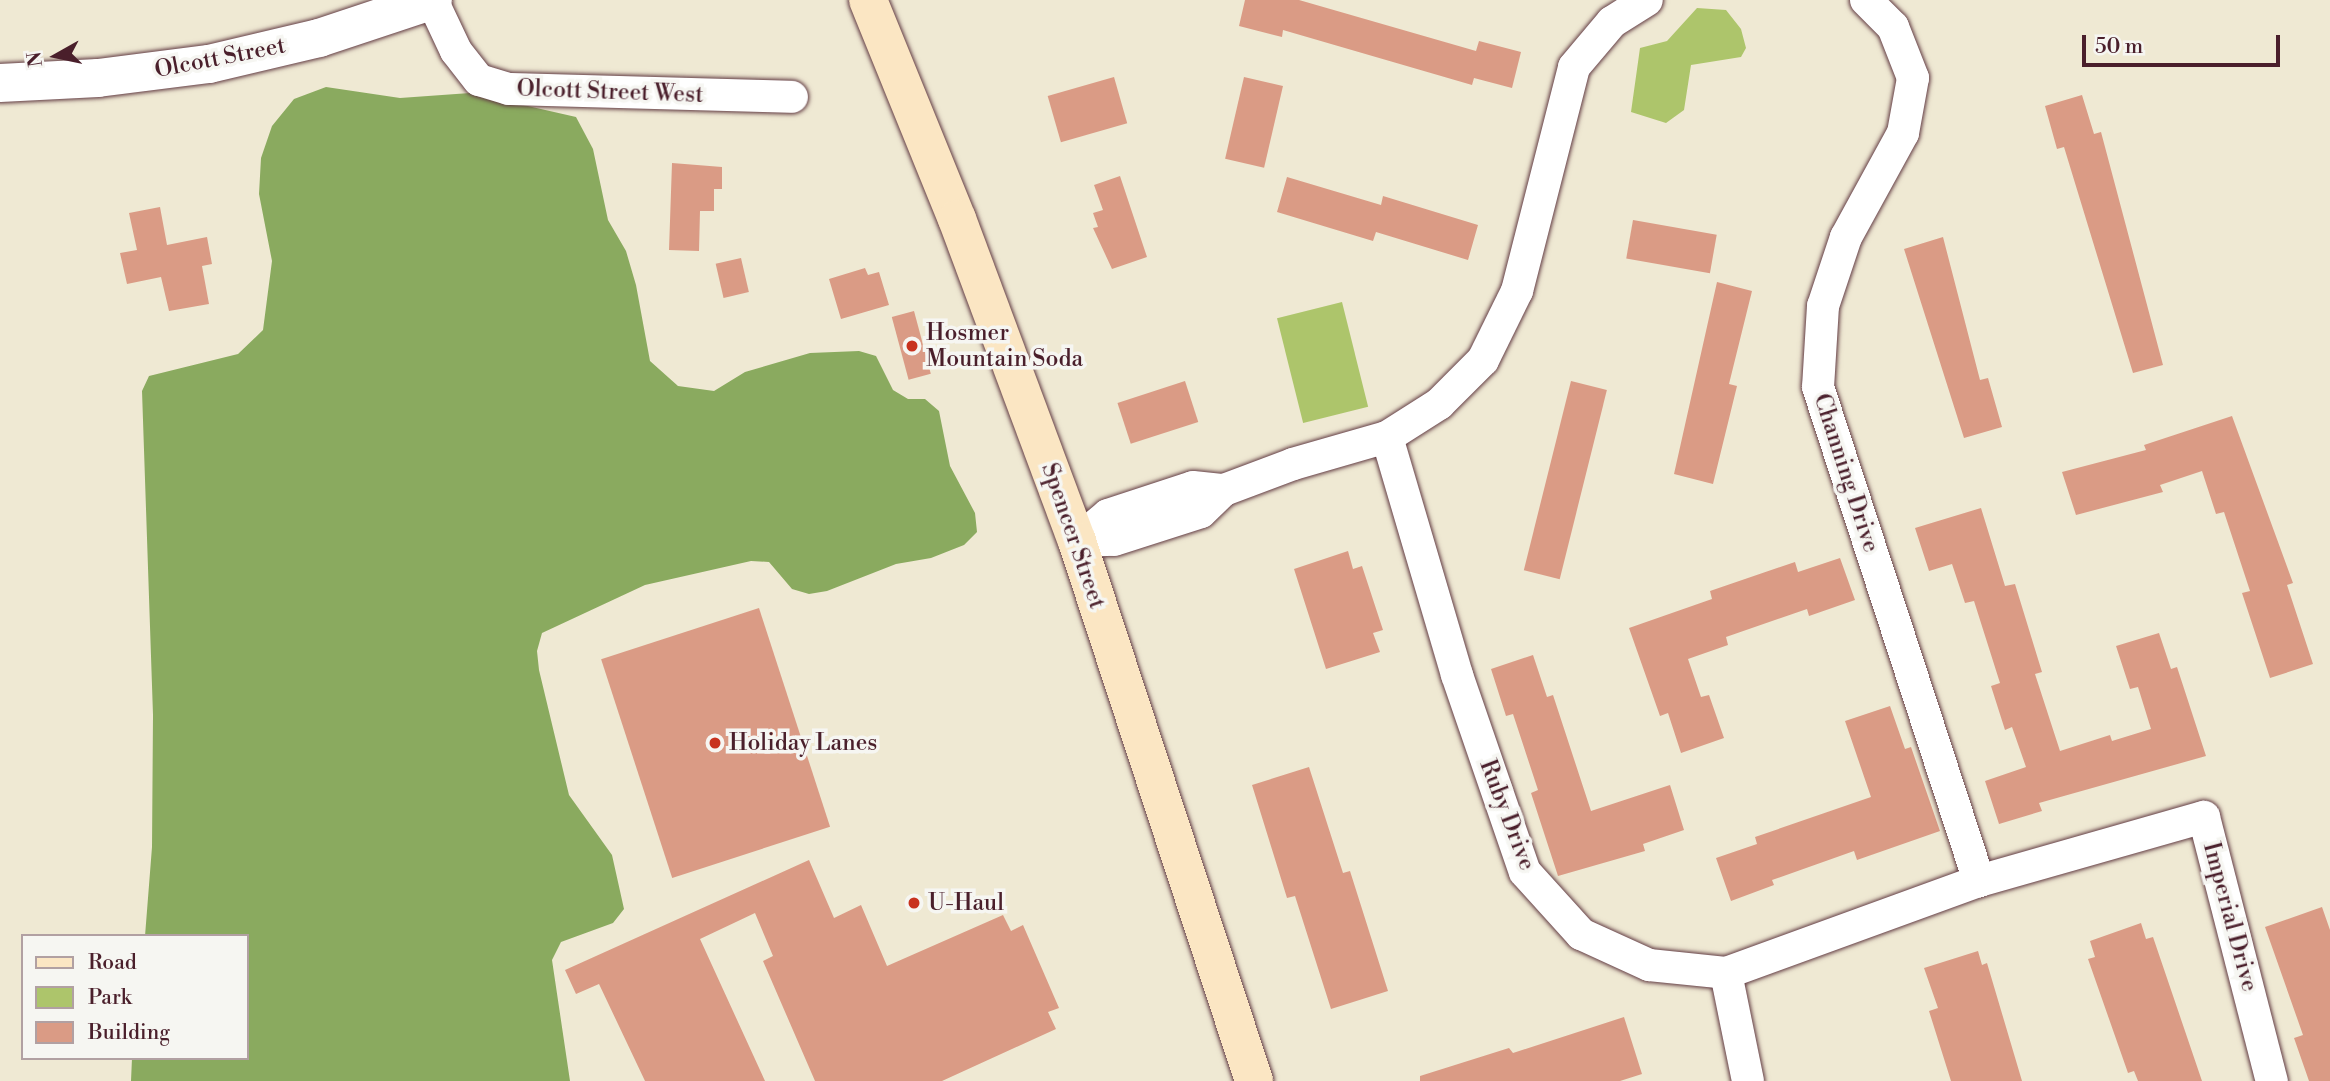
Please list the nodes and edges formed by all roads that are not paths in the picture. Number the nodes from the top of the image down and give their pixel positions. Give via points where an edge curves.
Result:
1 (433, 0) edge
2 (868, 0) edge
3 (1647, 0) edge
4 (1866, 0) edge
5 (0, 83) edge
6 (792, 97) dead end
7 (1387, 437) junction
8 (1077, 541) junction
9 (1979, 881) junction
10 (1726, 973) junction
11 (1254, 1081) edge
12 (1748, 1081) edge
13 (2272, 1081) edge

1 - 5 street, Olcott Street via 319,38 209,64 98,78
1 - 6 street, Olcott Street West via 456,51 478,80 509,89
2 - 8 main road, Spencer Street via 960,226
3 - 7 street via 1612,22 1574,67 1517,291 1483,360 1439,404
4 - 9 street, Channing Drive via 1893,27 1913,78 1903,133 1846,237 1823,306 1818,387
7 - 8 street via 1224,490 1201,512 1114,540
7 - 10 street, Ruby Drive via 1457,675 1525,872 1581,934 1649,965
8 - 11 main road, Spencer Street
9 - 10 street, Ruby Drive
9 - 13 street, Imperial Drive via 2204,817
10 - 12 street

